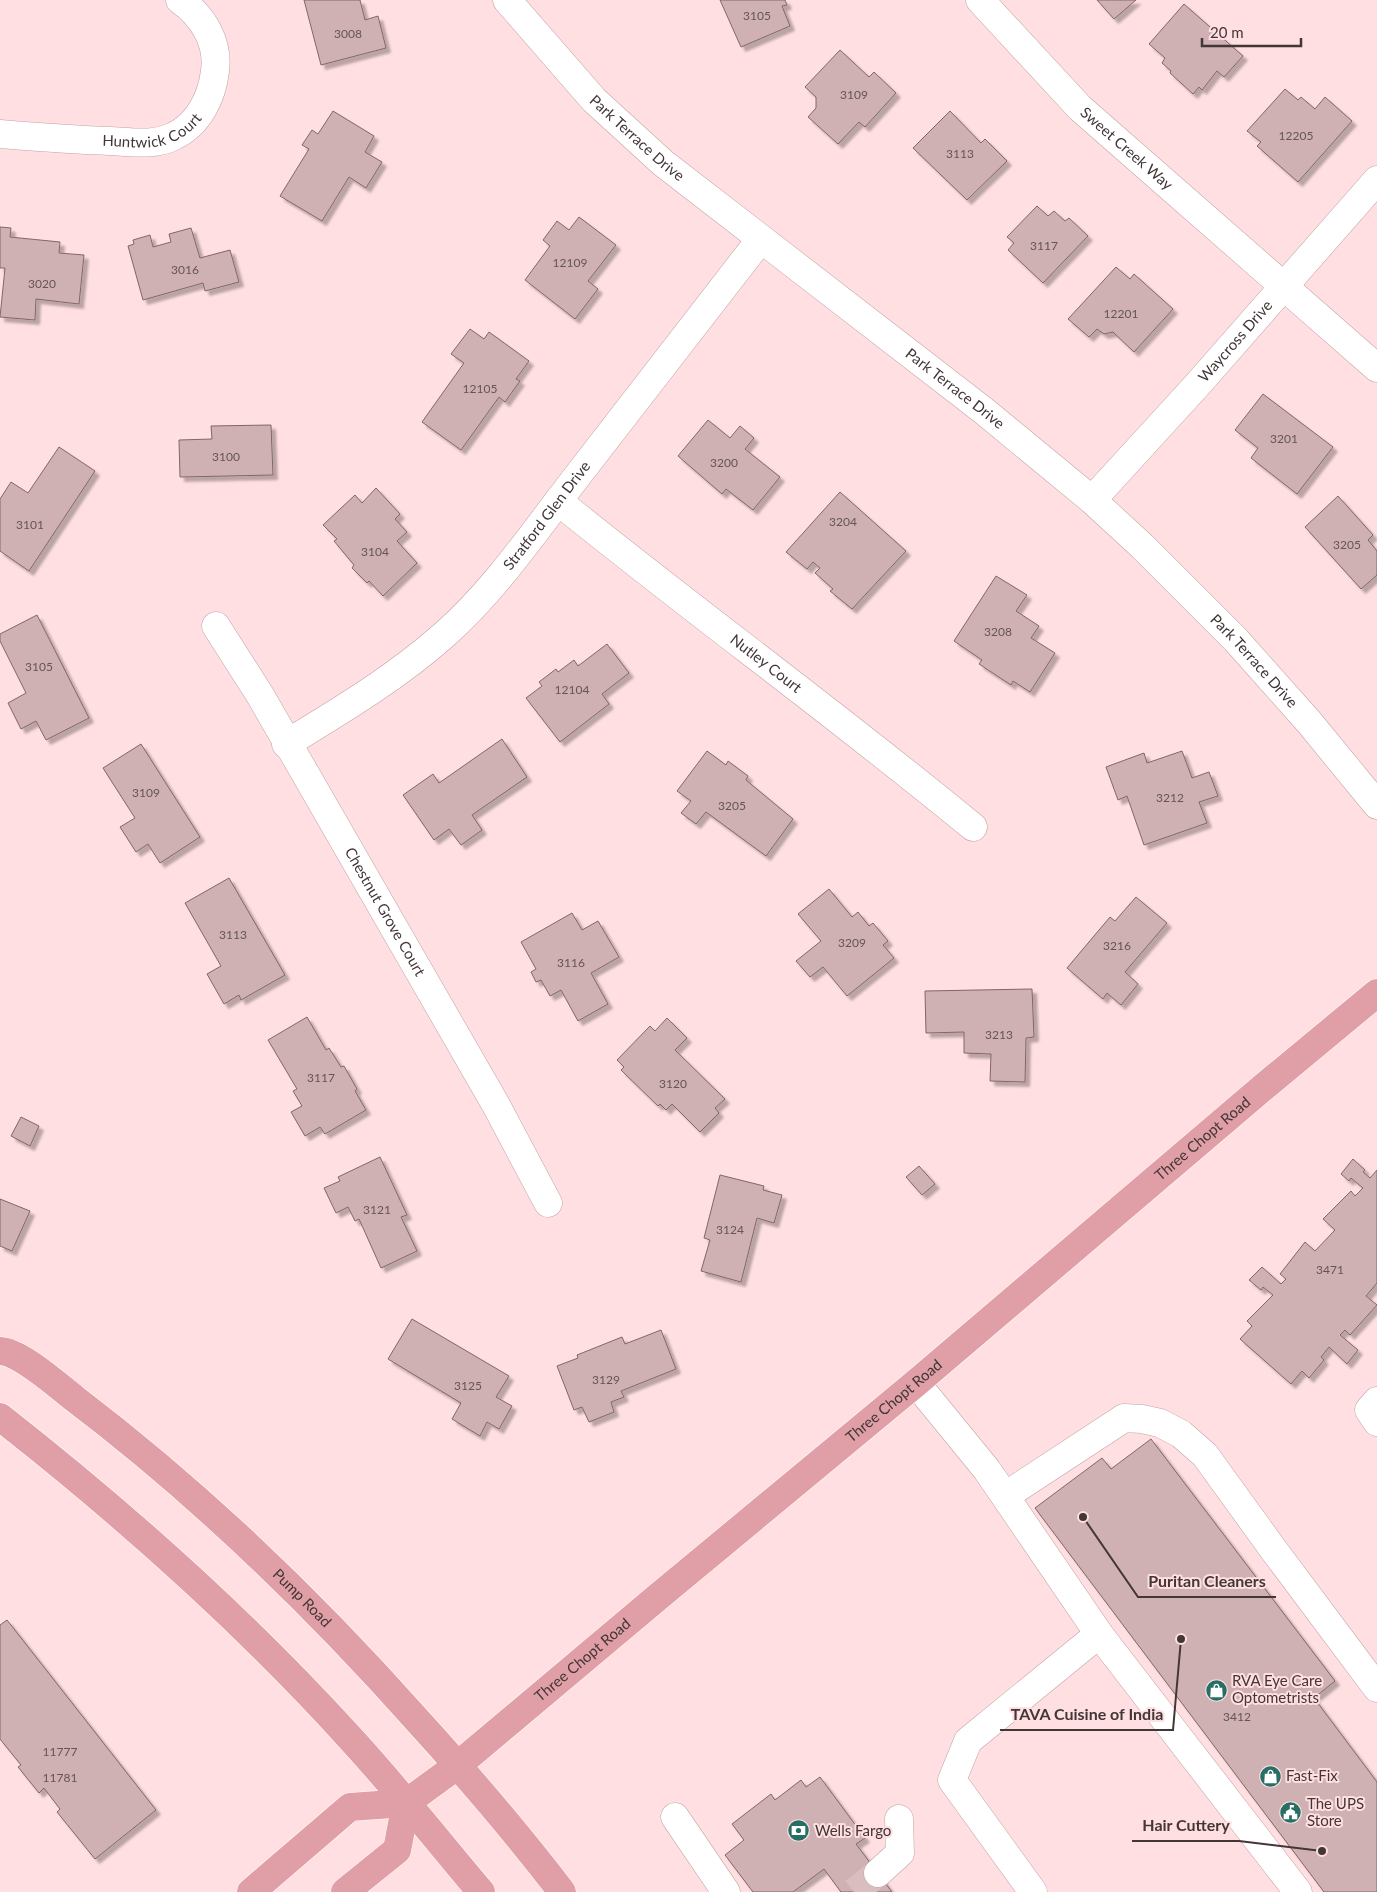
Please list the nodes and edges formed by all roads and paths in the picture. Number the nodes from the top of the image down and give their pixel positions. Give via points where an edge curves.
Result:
1 (180, 0) edge
2 (507, 0) edge
3 (980, 0) edge
4 (0, 134) edge
5 (1377, 180) edge
6 (760, 240) junction
7 (1283, 286) junction
8 (1377, 368) edge
9 (1092, 500) junction
10 (558, 501) junction
11 (216, 626) dead end
12 (286, 744) junction
13 (1377, 805) edge
14 (973, 827) dead end
15 (1377, 994) edge
16 (548, 1203) dead end
17 (0, 1351) edge
18 (916, 1383) junction
19 (1377, 1401) edge
20 (0, 1417) edge
21 (1377, 1422) edge
22 (1005, 1496) junction
23 (1099, 1634) junction
24 (1377, 1688) edge
25 (458, 1765) junction
26 (406, 1803) junction
27 (675, 1817) dead end
28 (899, 1819) dead end
29 (878, 1873) tunnel mouth
30 (252, 1892) edge
31 (345, 1892) edge
32 (481, 1892) edge
33 (562, 1892) edge
34 (726, 1892) edge
35 (1033, 1892) edge
36 (1298, 1892) edge

1 - 4 street, Huntwick Court via 201,19 211,37 217,61 206,106 175,136 153,142
2 - 6 street, Park Terrace Drive via 594,100 663,163
3 - 7 street, Sweet Creek Way via 1080,108
5 - 7 street, Waycross Drive
6 - 9 street, Park Terrace Drive via 984,411
6 - 10 street, Stratford Glen Drive
7 - 8 street, Sweet Creek Way
7 - 9 street, Waycross Drive
9 - 13 street, Park Terrace Drive via 1236,640
10 - 12 street, Stratford Glen Drive via 485,592 446,633 403,670
10 - 14 street, Nutley Court
11 - 12 street, Chestnut Grove Court via 260,695
12 - 16 street, Chestnut Grove Court via 491,1097
15 - 18 main road, Three Chopt Road via 1266,1084
17 - 25 main road, Pump Road via 7,1351 27,1362 214,1514 324,1618
18 - 22 street
18 - 25 main road, Three Chopt Road
19 - 21 street via 1369,1410
20 - 26 main road via 167,1557 239,1624 351,1739
22 - 23 street
22 - 24 street via 1124,1418 1142,1419 1181,1434 1205,1455
23 - 35 street via 968,1741 952,1780
23 - 36 street
25 - 26 main road, Three Chopt Road
25 - 33 main road, Pump Road
26 - 30 main road via 350,1807
26 - 31 main road via 397,1850
26 - 32 main road
27 - 34 street
28 - 29 street via 900,1853

